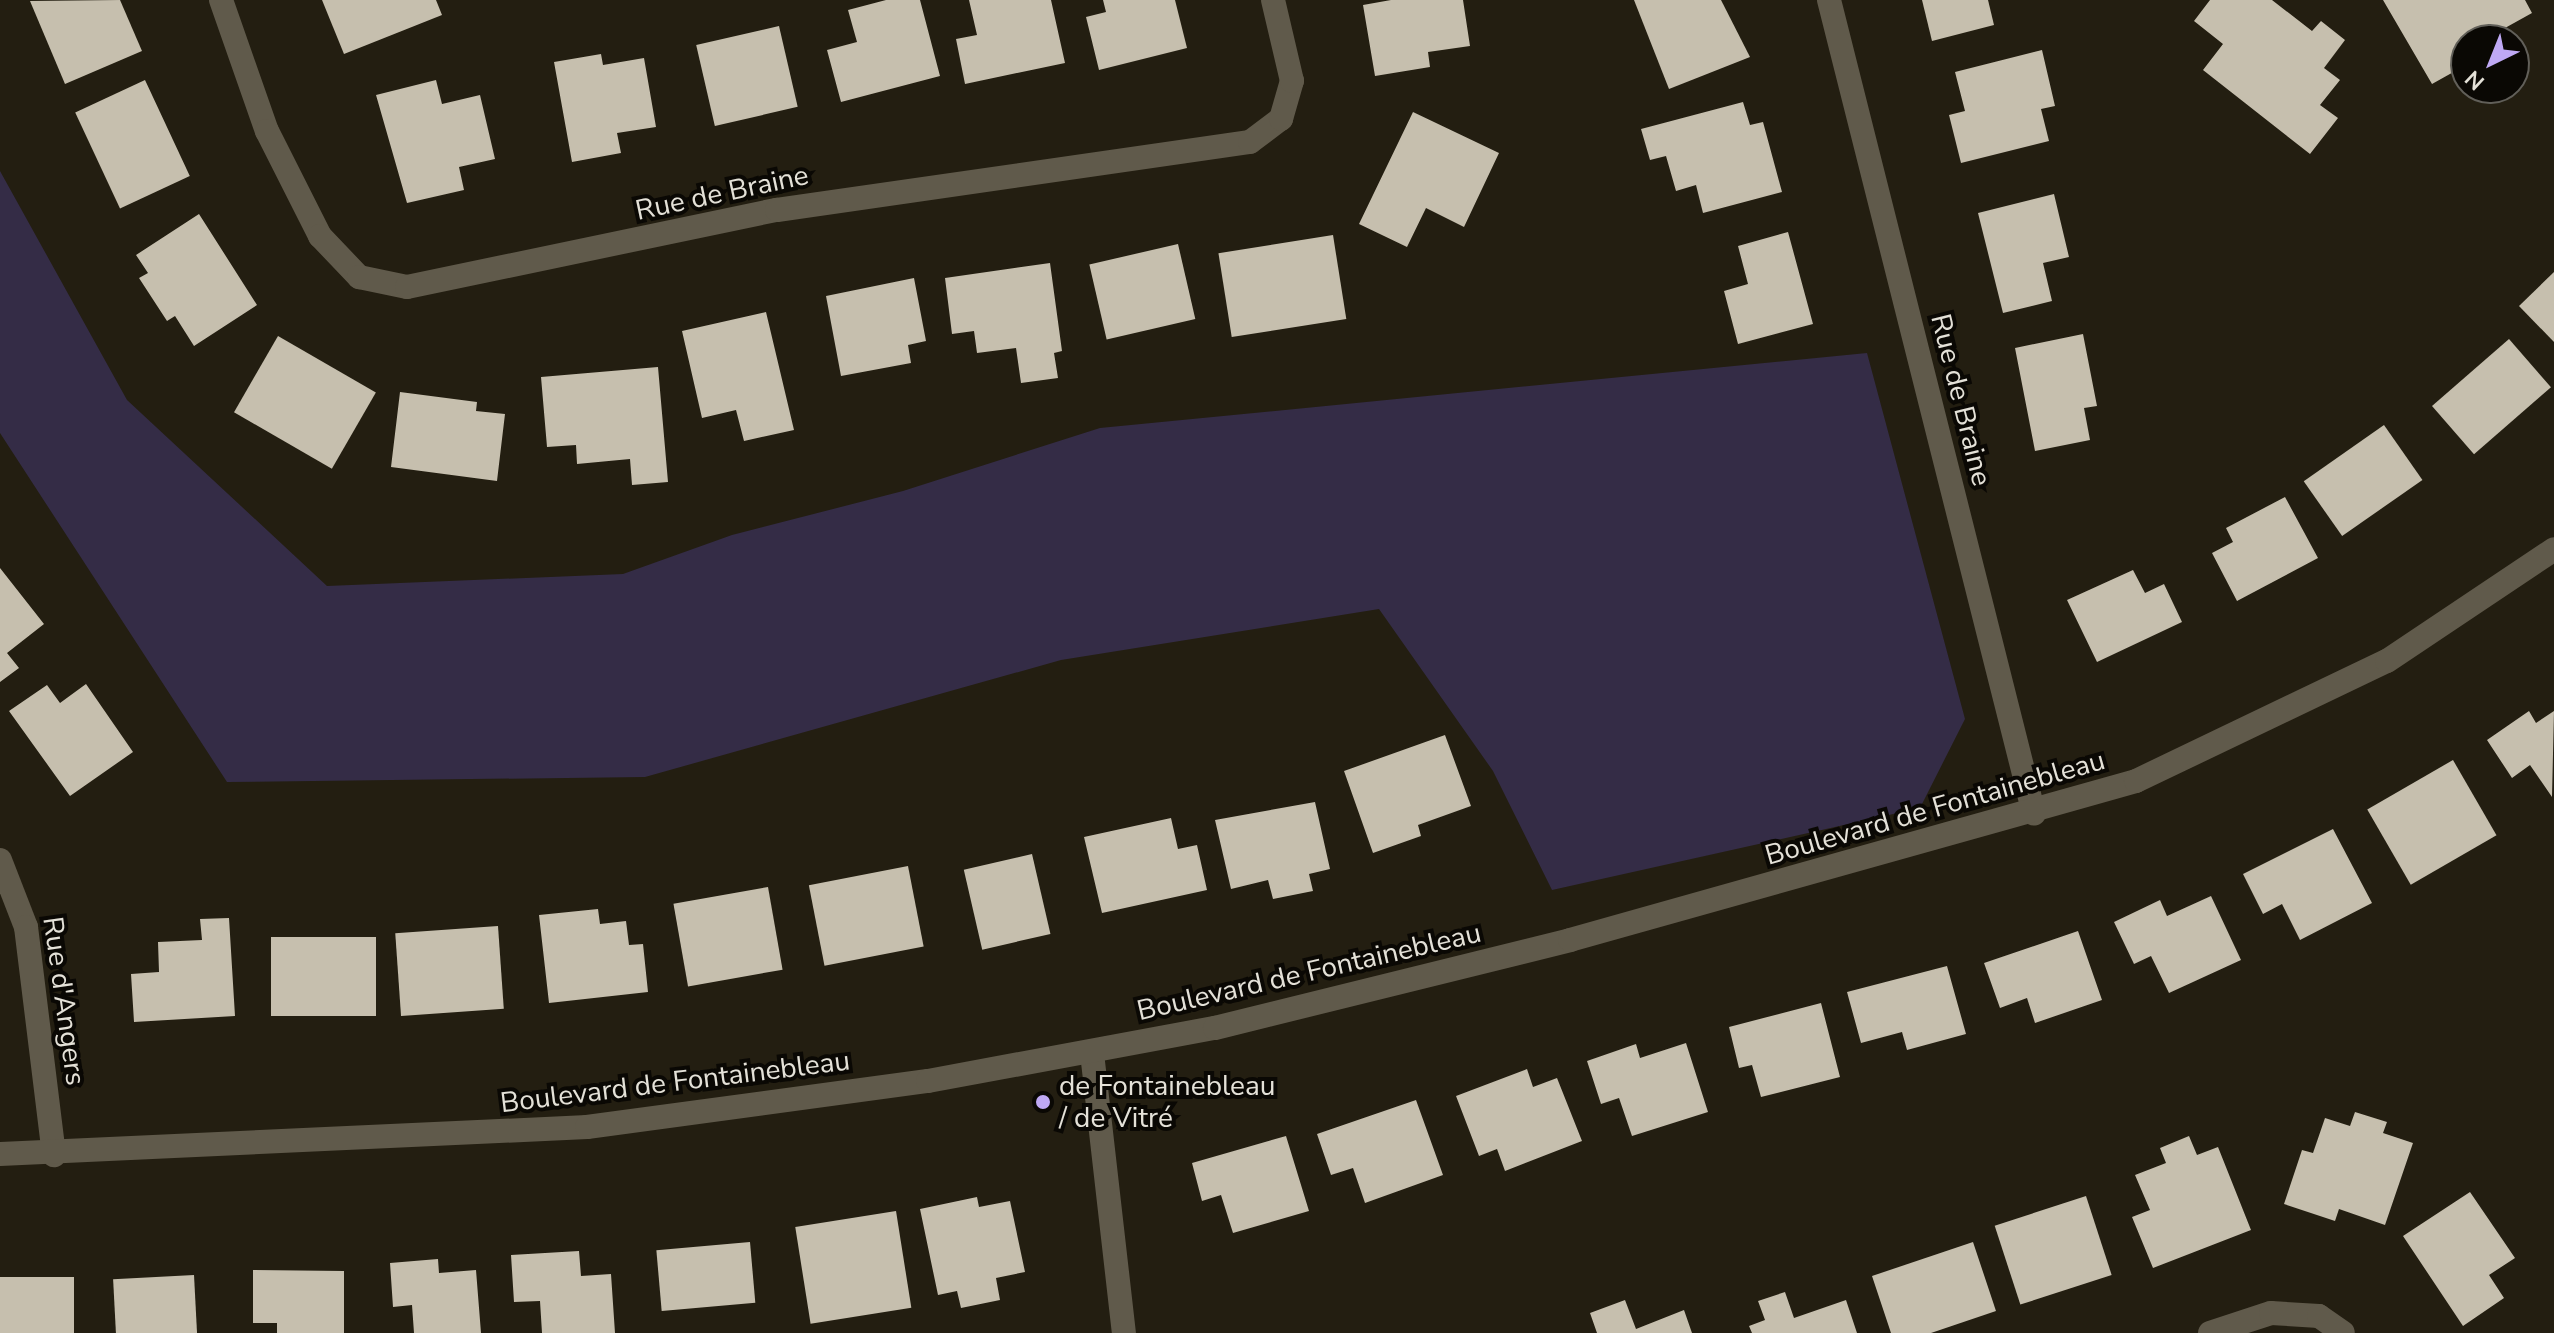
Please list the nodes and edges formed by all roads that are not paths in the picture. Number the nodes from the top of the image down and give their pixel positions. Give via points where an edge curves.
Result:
1 (221, 0) edge
2 (1273, 0) edge
3 (1829, 0) edge
4 (2554, 549) edge
5 (2034, 814) junction
6 (0, 860) edge
7 (1092, 1053) junction
8 (0, 1154) edge
9 (54, 1155) junction
10 (1124, 1333) edge
11 (2210, 1333) edge
12 (2343, 1333) edge

1 - 2 street, Rue de Braine via 267,131 320,236 359,277 407,287 777,210 1250,142 1281,119 1292,81
3 - 5 street, Rue de Braine
4 - 5 street, Boulevard de Fontainebleau via 2387,661 2313,700 2136,781
5 - 7 street, Boulevard de Fontainebleau via 1570,940
6 - 9 street, Rue d'Angers via 26,927
7 - 9 street, Boulevard de Fontainebleau via 587,1127
7 - 10 street
8 - 9 street, Boulevard de Fontainebleau
11 - 12 street via 2271,1313 2319,1316

